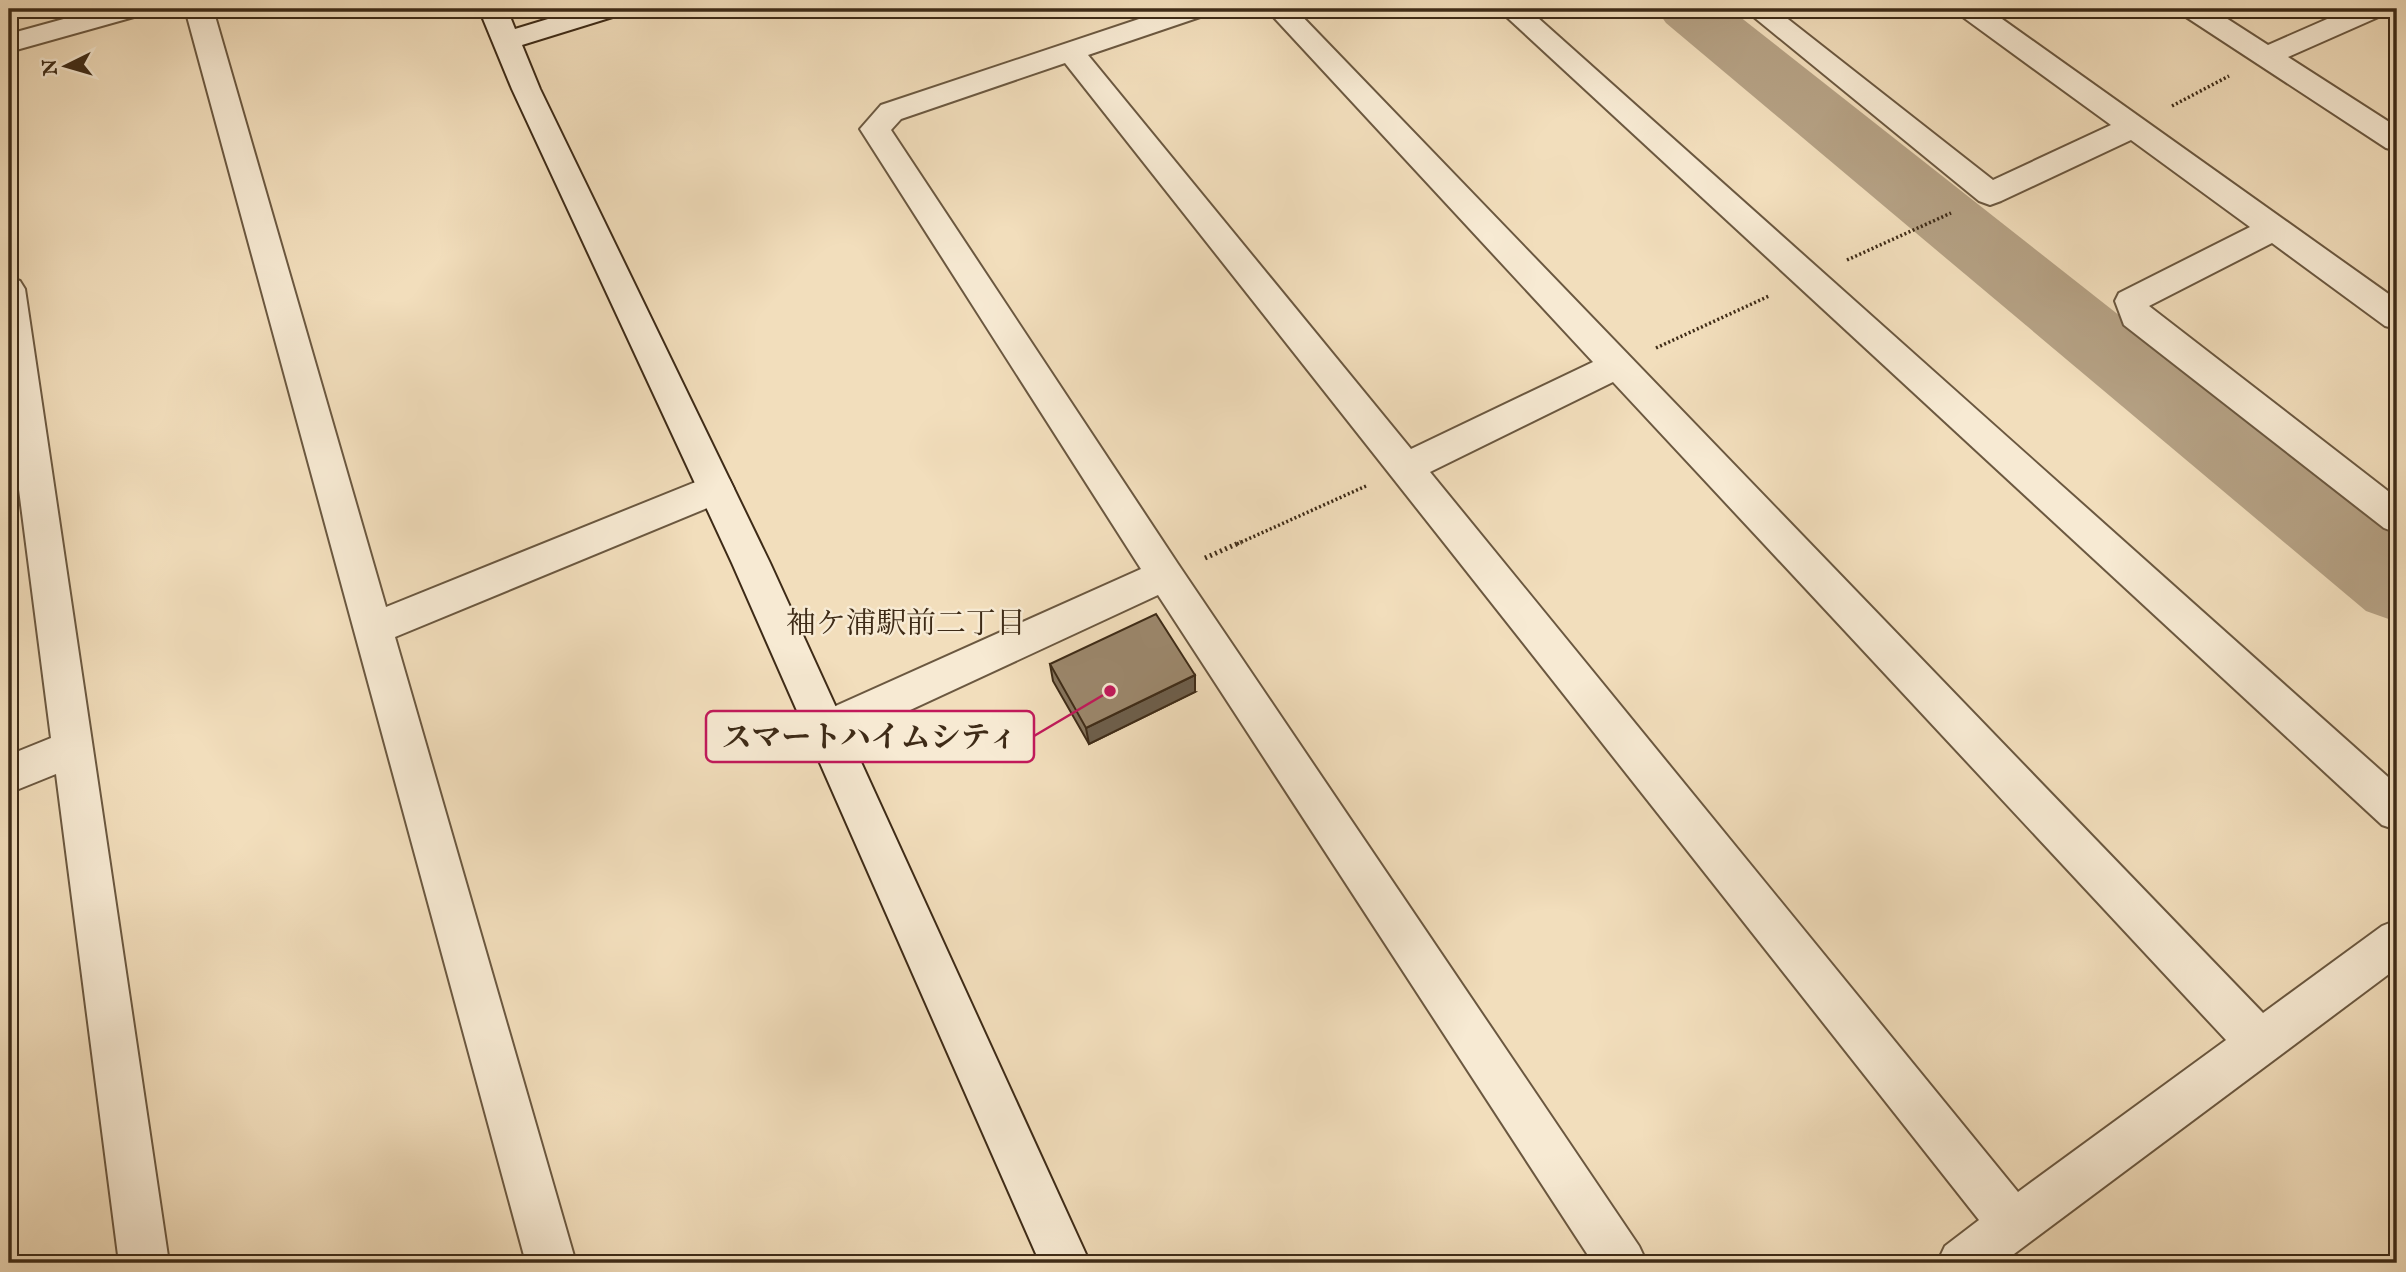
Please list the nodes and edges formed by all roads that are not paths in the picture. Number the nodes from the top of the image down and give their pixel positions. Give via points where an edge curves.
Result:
1 (131, 9) edge
2 (199, 9) edge
3 (609, 9) edge
4 (1196, 9) edge
5 (1280, 9) edge
6 (1512, 9) edge
7 (1758, 9) edge
8 (1970, 9) edge
9 (2193, 9) edge
10 (2373, 9) edge
11 (1149, 16) edge
12 (499, 25) edge
13 (9, 43) edge
14 (1070, 51) junction
15 (2266, 56) junction
16 (2134, 126) junction
17 (2397, 141) edge
18 (2272, 229) junction
19 (9, 289) edge
20 (2397, 317) edge
21 (1617, 365) junction
22 (1405, 468) junction
23 (716, 489) junction
24 (2397, 518) edge
25 (1166, 575) junction
26 (373, 629) junction
27 (825, 730) junction
28 (73, 748) junction
29 (9, 774) edge
30 (2397, 811) edge
31 (2397, 941) edge
32 (2260, 1044) junction
33 (2014, 1225) junction
34 (144, 1263) edge
35 (551, 1263) edge
36 (1065, 1263) edge
37 (1622, 1263) edge
38 (1962, 1263) edge

1 - 13 street
2 - 26 street
3 - 12 street
4 - 11 street
5 - 21 street
6 - 30 street
7 - 16 street via 1990,194
8 - 16 street
9 - 15 street
10 - 15 street
11 - 14 street
12 - 23 street
14 - 22 street
14 - 25 street via 891,112 875,129
15 - 17 street
16 - 18 street
18 - 20 street
18 - 24 street via 2131,301 2136,316
19 - 28 street
21 - 22 street
21 - 32 street
22 - 33 street
23 - 26 street
23 - 27 street
25 - 27 street
25 - 37 street
26 - 35 street
27 - 36 street
28 - 29 street
28 - 34 street
31 - 32 street
32 - 33 street
33 - 38 street

